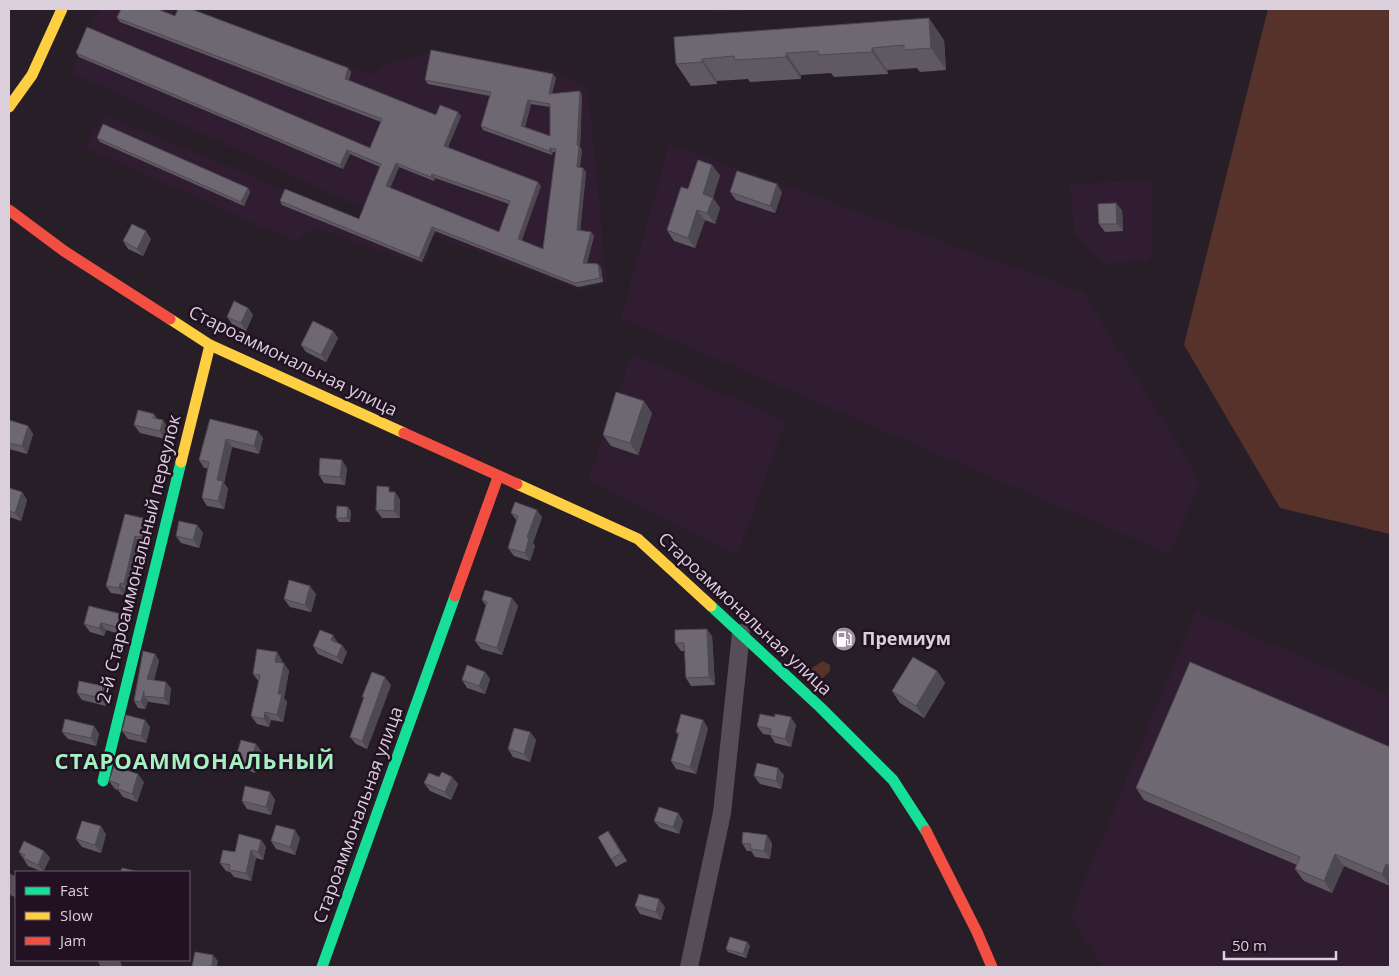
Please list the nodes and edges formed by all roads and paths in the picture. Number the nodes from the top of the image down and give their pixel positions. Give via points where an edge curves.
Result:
1 (62, 9) edge
2 (9, 107) edge
3 (9, 210) edge
4 (210, 345) junction
5 (498, 477) junction
6 (741, 633) junction
7 (103, 781) dead end
8 (322, 967) edge
9 (689, 967) edge
10 (992, 967) edge

1 - 2 street via 32,75
3 - 4 street, Староаммональная улица via 64,251
4 - 5 street, Староаммональная улица
4 - 7 street, 2-й Староаммональный переулок
5 - 6 street, Староаммональная улица via 638,539
5 - 8 street, Староаммональная улица
6 - 9 street via 722,813
6 - 10 street, Староаммональная улица via 893,780 927,833

